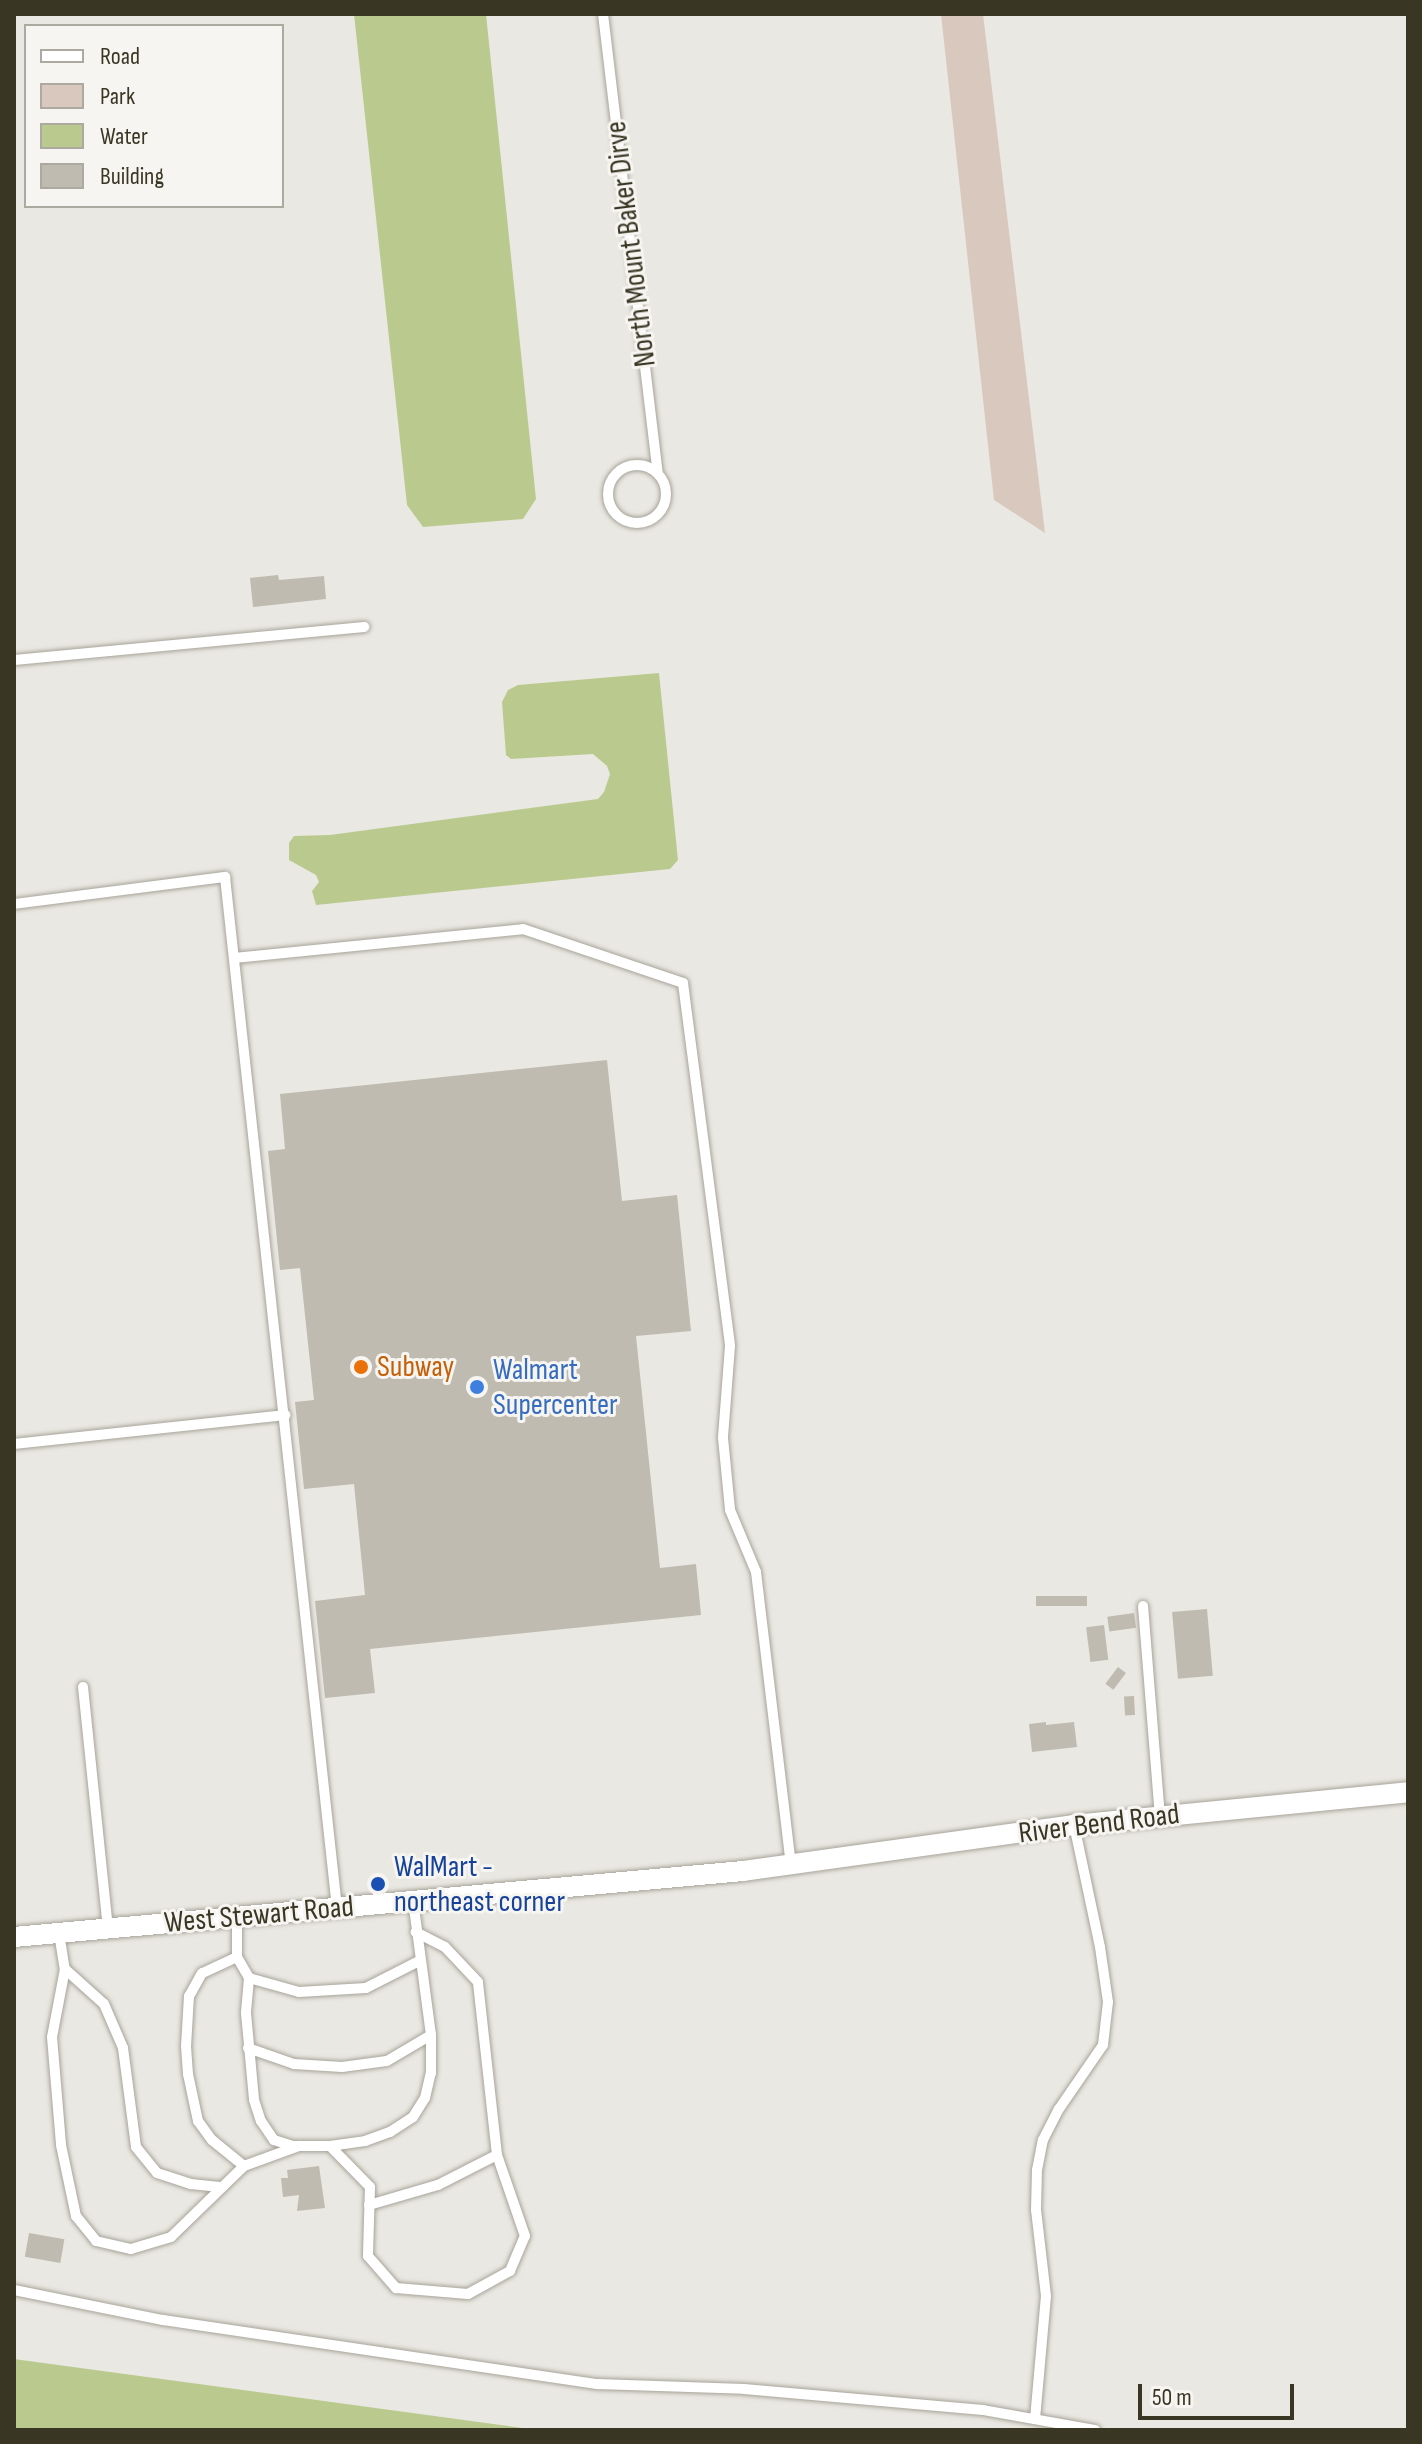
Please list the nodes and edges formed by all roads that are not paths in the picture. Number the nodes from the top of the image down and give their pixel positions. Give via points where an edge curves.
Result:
1 (603, 14) edge
2 (658, 474) junction
3 (364, 627) dead end
4 (14, 660) edge
5 (14, 904) edge
6 (234, 958) junction
7 (285, 1415) junction
8 (14, 1444) edge
9 (1143, 1606) dead end
10 (83, 1687) dead end
11 (1408, 1792) edge
12 (1160, 1817) junction
13 (1074, 1825) junction
14 (791, 1864) junction
15 (413, 1900) junction
16 (337, 1908) junction
17 (237, 1917) junction
18 (108, 1928) junction
19 (416, 1932) junction
20 (59, 1933) junction
21 (14, 1937) edge
22 (237, 1957) junction
23 (419, 1961) junction
24 (65, 1969) junction
25 (249, 1978) junction
26 (431, 2035) junction
27 (248, 2048) junction
28 (299, 2146) junction
29 (330, 2146) junction
30 (497, 2155) junction
31 (244, 2166) junction
32 (222, 2187) junction
33 (369, 2205) junction
34 (14, 2290) edge
35 (1035, 2419) junction
36 (1095, 2430) edge

1 - 2 lane, North Mount Baker Dirve
2 - 2 lane via 634,465 617,472 608,488 615,513 640,523 656,515 666,491
3 - 4 lane
5 - 6 lane via 225,877
6 - 7 lane
6 - 14 lane via 523,929 683,983 730,1346 723,1438 730,1510 756,1572
7 - 8 lane
7 - 16 lane
9 - 12 lane
10 - 18 lane
11 - 12 street, River Bend Road
12 - 13 street, River Bend Road
13 - 14 street, River Bend Road
13 - 35 lane via 1108,2002 1103,2045 1059,2109 1043,2140 1037,2170 1046,2296
14 - 15 street, West Stewart Road
15 - 16 street, West Stewart Road
15 - 19 lane
16 - 17 street, West Stewart Road
17 - 18 street, West Stewart Road
17 - 22 lane
18 - 20 street, West Stewart Road
19 - 23 lane
19 - 30 lane via 445,1947 478,1982
20 - 21 street, West Stewart Road
20 - 24 lane
22 - 25 lane
22 - 31 lane via 202,1973 189,1996 186,2046 198,2121
23 - 25 lane via 366,1988 332,1992 299,1992
23 - 26 lane
24 - 32 lane via 104,2004 123,2048 136,2147 157,2173
24 - 32 lane via 52,2037 61,2145 76,2216 96,2241 131,2249 171,2237
25 - 27 lane
26 - 27 lane via 387,2061 342,2067 294,2064
26 - 29 lane via 431,2073 413,2117 365,2141
27 - 28 lane via 261,2121 274,2140
28 - 29 lane
28 - 31 lane
29 - 33 lane via 370,2187
30 - 33 lane via 438,2185
30 - 33 lane via 525,2236 510,2271 468,2294 396,2288 368,2256
31 - 32 lane
34 - 35 lane via 163,2320 597,2384 744,2389
35 - 36 lane

